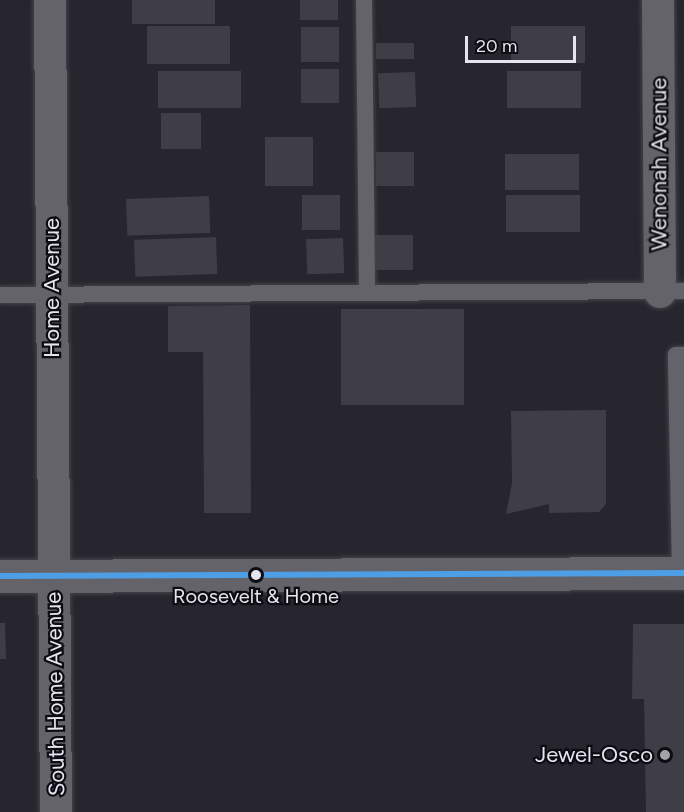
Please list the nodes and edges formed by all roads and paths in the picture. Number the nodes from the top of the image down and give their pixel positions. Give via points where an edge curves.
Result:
1 (50, 0) edge
2 (364, 0) edge
3 (658, 0) edge
4 (672, 292) edge
5 (367, 293) junction
6 (0, 295) edge
7 (52, 295) junction
8 (684, 355) edge
9 (682, 573) edge
10 (0, 576) edge
11 (53, 576) junction
12 (56, 812) edge

1 - 7 street, Home Avenue
2 - 5 lane
3 - 4 street, Wenonah Avenue
4 - 5 lane
5 - 7 lane
6 - 7 lane
7 - 11 street, Home Avenue
8 - 9 lane via 676,355
9 - 11 main road
10 - 11 main road
11 - 12 street, South Home Avenue

